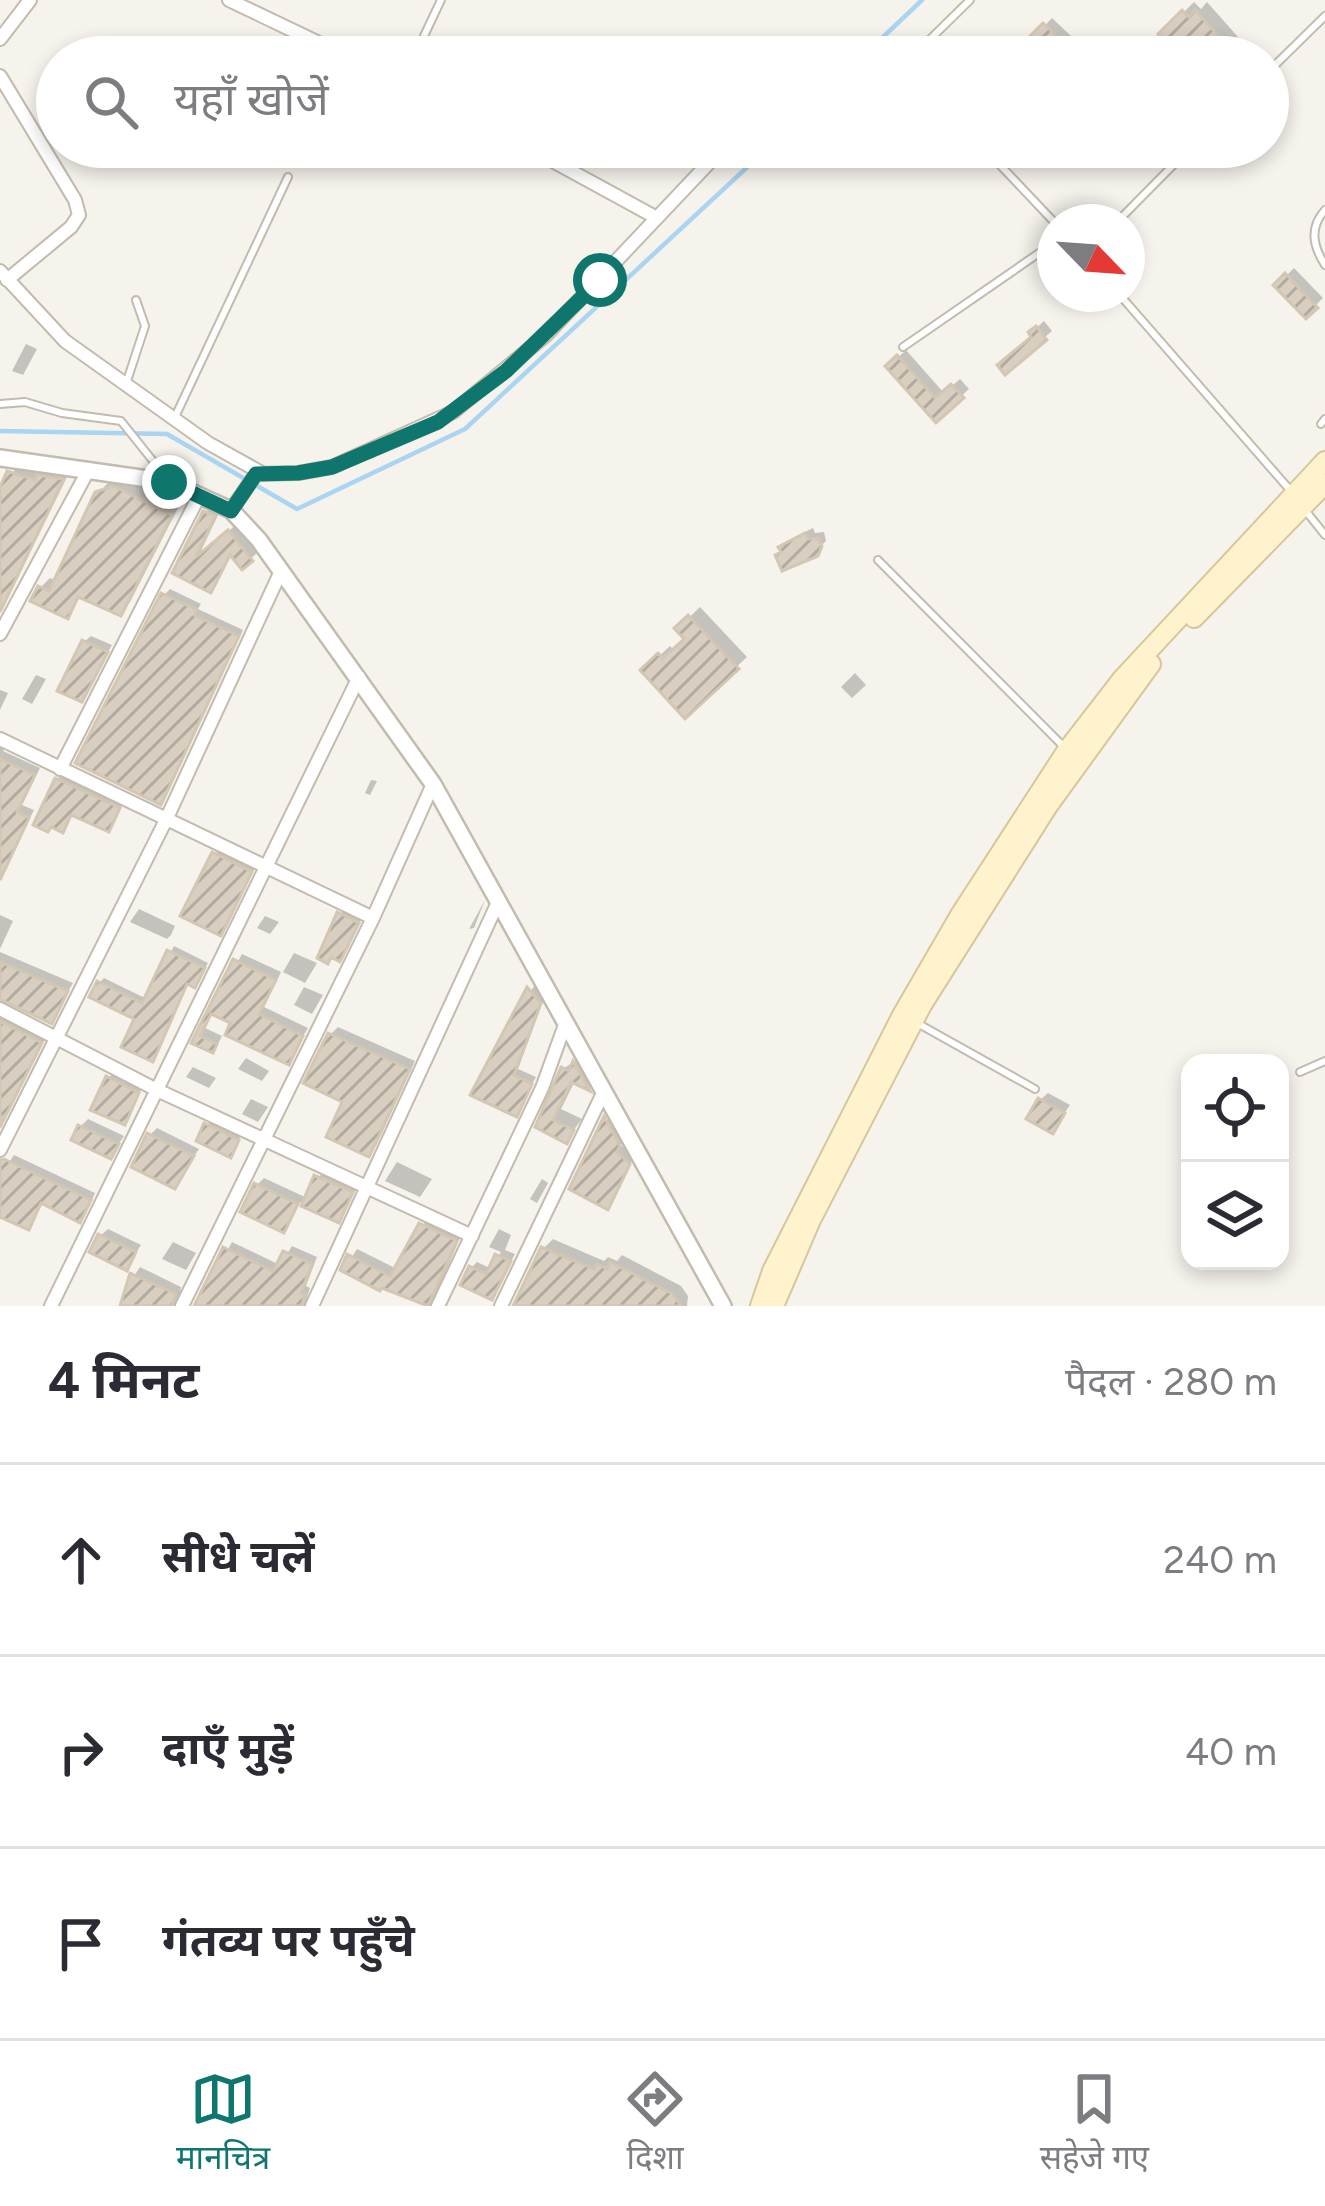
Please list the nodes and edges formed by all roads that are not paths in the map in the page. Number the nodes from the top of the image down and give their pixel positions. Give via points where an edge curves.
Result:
1 (31, 0) edge
2 (229, 0) edge
3 (441, 0) edge
4 (970, 0) edge
5 (1325, 16) edge
6 (304, 36) edge
7 (424, 36) edge
8 (933, 36) edge
9 (0, 39) edge
10 (1289, 51) edge
11 (0, 76) edge
12 (36, 136) edge
13 (56, 168) edge
14 (565, 168) edge
15 (704, 168) edge
16 (1003, 168) edge
17 (1170, 168) edge
18 (288, 177) dead end
19 (1135, 204) edge
20 (1037, 205) edge
21 (1325, 210) edge
22 (657, 218) junction
23 (1037, 254) edge
24 (1325, 266) edge
25 (3, 275) edge
26 (136, 300) dead end
27 (1134, 312) edge
28 (903, 347) dead end
29 (126, 384) junction
30 (0, 404) edge
31 (176, 417) junction
32 (0, 458) edge
33 (1325, 461) edge
34 (89, 469) junction
35 (254, 473) junction
36 (169, 482) junction
37 (1325, 484) edge
38 (200, 494) junction
39 (1298, 500) junction
40 (233, 507) junction
41 (1325, 535) edge
42 (878, 560) dead end
43 (281, 571) junction
44 (0, 634) edge
45 (359, 677) junction
46 (0, 739) edge
47 (1067, 750) junction
48 (60, 769) junction
49 (433, 784) junction
50 (166, 820) junction
51 (266, 867) junction
52 (499, 900) junction
53 (373, 918) junction
54 (0, 1009) edge
55 (914, 1021) junction
56 (566, 1022) junction
57 (57, 1035) junction
58 (1325, 1060) edge
59 (1300, 1072) dead end
60 (1035, 1089) dead end
61 (158, 1090) junction
62 (604, 1091) junction
63 (262, 1140) junction
64 (0, 1150) edge
65 (368, 1189) junction
66 (472, 1236) junction
67 (51, 1306) edge
68 (182, 1306) edge
69 (312, 1306) edge
70 (438, 1306) edge
71 (501, 1306) edge
72 (723, 1306) edge
73 (760, 1306) edge
74 (774, 1306) edge

1 - 9 street
2 - 6 street
3 - 7 lane
4 - 8 lane
5 - 10 lane
11 - 12 street
13 - 25 street via 79,215
14 - 22 street
15 - 22 street
16 - 20 lane
17 - 19 lane
18 - 31 lane
21 - 24 lane via 1313,237
22 - 35 street via 546,335 453,412 332,467
23 - 28 lane
25 - 29 street via 56,334
26 - 29 lane via 145,326
27 - 39 lane
29 - 31 street
30 - 36 lane via 125,424
31 - 35 street
32 - 34 street
33 - 39 main road
34 - 36 street
34 - 44 street
35 - 40 street
36 - 38 street
37 - 39 main road
38 - 40 street
38 - 48 street
39 - 41 lane
39 - 47 main road via 1122,679
39 - 55 main road via 1129,690
40 - 43 street
42 - 47 lane
43 - 45 street
43 - 50 street
45 - 49 street
45 - 51 street
46 - 48 street
47 - 73 main road via 902,1015
48 - 50 street
49 - 52 street
49 - 53 street
50 - 51 street
50 - 57 street
51 - 53 street
51 - 61 street
52 - 56 street
52 - 65 street
53 - 63 street
54 - 57 street
55 - 60 lane
55 - 74 main road
56 - 62 street
56 - 66 street
57 - 61 street
57 - 64 street
58 - 59 lane
61 - 63 street
61 - 67 street
62 - 71 street
62 - 72 street
63 - 65 street
63 - 68 street
65 - 66 street
65 - 69 street
66 - 70 street

